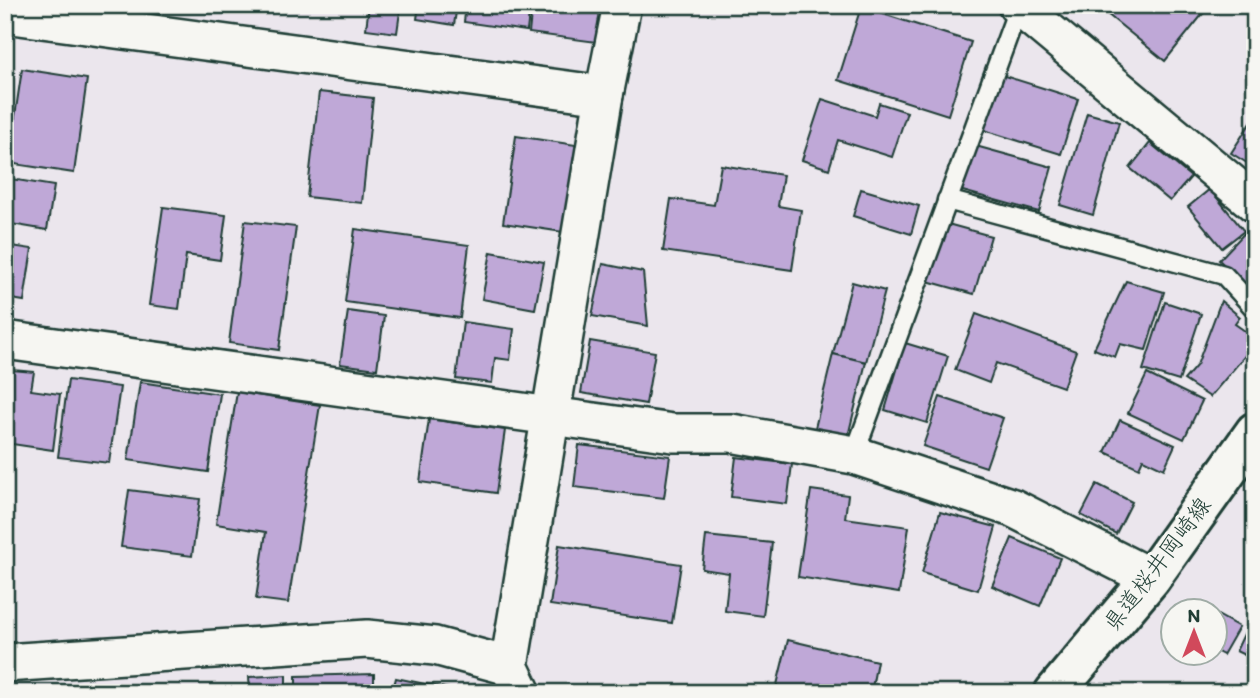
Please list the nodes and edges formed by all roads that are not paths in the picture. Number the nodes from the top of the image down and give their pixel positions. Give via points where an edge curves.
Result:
1 (622, 5) edge
2 (1018, 6) edge
3 (5, 14) edge
4 (604, 95) junction
5 (947, 200) junction
6 (1255, 203) edge
7 (1255, 309) edge
8 (5, 340) edge
9 (551, 416) junction
10 (1255, 432) edge
11 (854, 455) junction
12 (1151, 578) junction
13 (5, 663) edge
14 (515, 679) edge
15 (1054, 693) edge

1 - 4 street
2 - 5 lane
2 - 6 street
3 - 4 street
4 - 9 street
5 - 7 lane via 1224,275
5 - 11 lane
8 - 9 street
9 - 11 street via 673,433 731,433
9 - 14 street
10 - 12 main road, 県道桜井岡崎線
11 - 12 street via 1013,508
12 - 15 main road, 県道桜井岡崎線
13 - 14 street via 367,639 435,646

